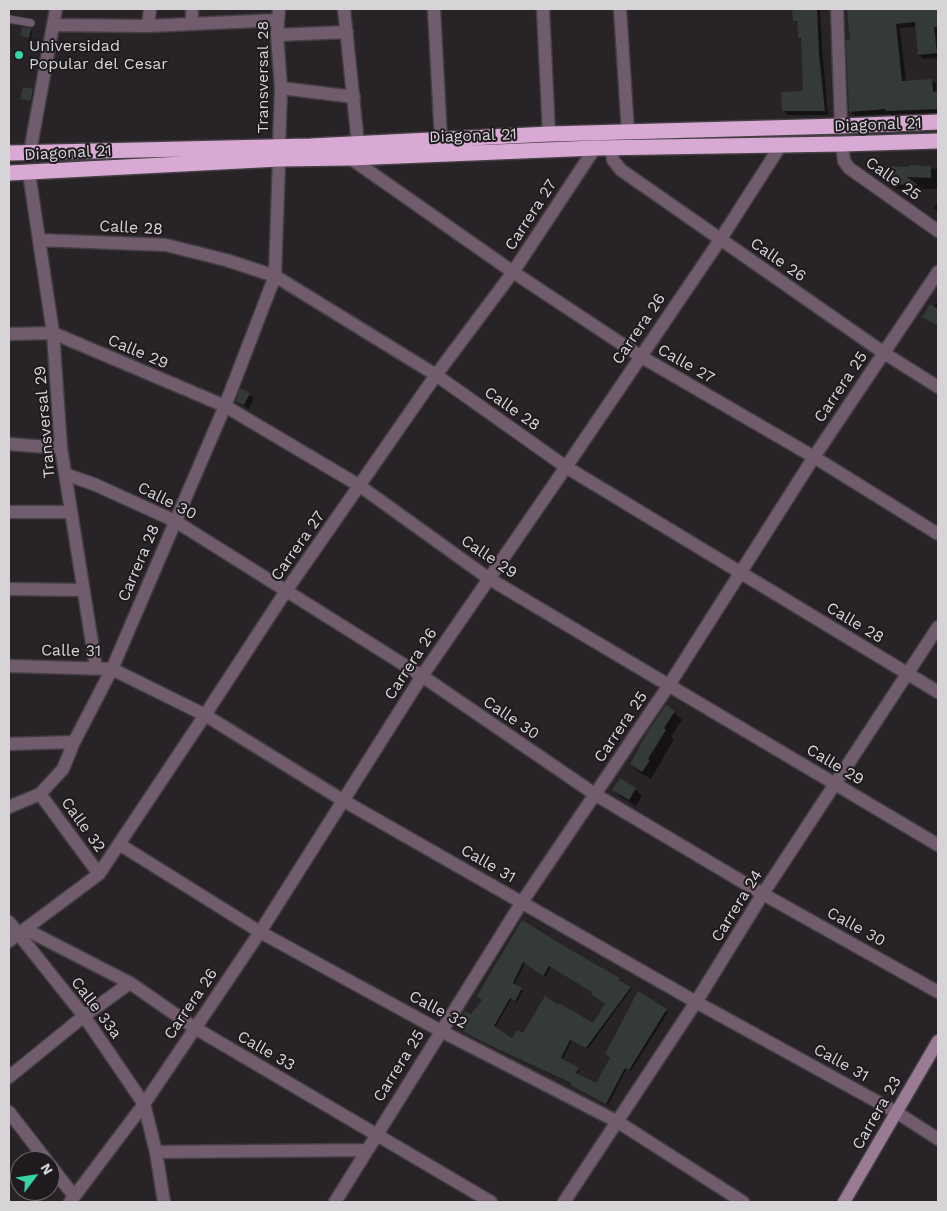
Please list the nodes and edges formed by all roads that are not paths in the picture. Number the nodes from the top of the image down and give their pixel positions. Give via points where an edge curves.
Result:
1 (56, 9) edge
2 (150, 9) edge
3 (192, 9) edge
4 (344, 9) edge
5 (434, 9) edge
6 (543, 9) edge
7 (620, 9) edge
8 (837, 9) edge
9 (278, 15) edge
10 (9, 19) edge
11 (31, 23) dead end
12 (192, 24) junction
13 (53, 25) junction
14 (148, 26) junction
15 (347, 32) junction
16 (277, 35) junction
17 (281, 88) junction
18 (354, 97) junction
19 (938, 122) edge
20 (841, 126) junction
21 (628, 132) junction
22 (549, 134) junction
23 (441, 140) junction
24 (938, 141) edge
25 (358, 144) junction
26 (842, 144) junction
27 (781, 146) junction
28 (595, 148) junction
29 (612, 149) junction
30 (30, 152) junction
31 (279, 152) junction
32 (9, 153) edge
33 (350, 158) junction
34 (9, 173) edge
35 (30, 173) junction
36 (938, 231) edge
37 (39, 240) junction
38 (720, 240) junction
39 (513, 272) junction
40 (938, 272) edge
41 (275, 276) junction
42 (9, 334) edge
43 (53, 334) junction
44 (884, 353) junction
45 (640, 356) junction
46 (436, 375) junction
47 (938, 387) edge
48 (224, 406) junction
49 (9, 444) edge
50 (61, 448) junction
51 (814, 457) junction
52 (566, 467) junction
53 (65, 474) junction
54 (360, 486) junction
55 (9, 512) edge
56 (71, 512) junction
57 (175, 521) junction
58 (938, 534) edge
59 (740, 572) junction
60 (488, 578) junction
61 (9, 589) edge
62 (84, 590) junction
63 (286, 591) junction
64 (938, 627) edge
65 (9, 666) edge
66 (96, 668) junction
67 (112, 668) junction
68 (908, 674) junction
69 (422, 676) junction
70 (669, 685) junction
71 (938, 692) edge
72 (205, 715) junction
73 (74, 742) junction
74 (9, 744) edge
75 (835, 783) junction
76 (40, 794) junction
77 (596, 795) junction
78 (344, 801) junction
79 (9, 806) edge
80 (119, 844) junction
81 (938, 845) edge
82 (99, 874) junction
83 (763, 894) junction
84 (522, 902) junction
85 (9, 922) edge
86 (260, 932) junction
87 (17, 935) edge
88 (130, 983) junction
89 (938, 992) edge
90 (696, 1002) junction
91 (84, 1016) junction
92 (195, 1028) junction
93 (441, 1031) junction
94 (938, 1041) edge
95 (9, 1077) edge
96 (144, 1104) junction
97 (9, 1112) edge
98 (896, 1112) junction
99 (618, 1122) junction
100 (376, 1134) junction
101 (938, 1139) edge
102 (366, 1150) junction
103 (39, 1151) edge
104 (156, 1152) junction
105 (60, 1180) edge
106 (72, 1199) edge
107 (164, 1202) edge
108 (335, 1202) edge
109 (490, 1202) edge
110 (564, 1202) edge
111 (743, 1202) edge
112 (844, 1202) edge

1 - 13 street
2 - 14 street
3 - 12 street
4 - 15 street
5 - 23 street
6 - 22 street
7 - 21 street
8 - 20 street
9 - 12 street
9 - 16 street, Transversal 28
10 - 11 lane
12 - 14 street
13 - 14 street
13 - 30 street
15 - 16 street
15 - 18 street
16 - 17 street, Transversal 28
17 - 18 street
17 - 31 street, Transversal 28
18 - 25 street
19 - 20 highway, Diagonal 21
20 - 21 highway, Diagonal 21
21 - 22 highway, Diagonal 21
22 - 23 highway, Diagonal 21
23 - 25 highway, Diagonal 21
24 - 26 highway, Diagonal 21
25 - 31 highway, Diagonal 21
26 - 27 highway, Diagonal 21
26 - 36 street, Calle 25 via 844,161 849,168
27 - 29 highway, Diagonal 21
27 - 38 street, Carrera 26
28 - 29 highway, Diagonal 21
28 - 33 highway, Diagonal 21
28 - 39 street, Carrera 27
29 - 38 street, Calle 26 via 613,160 621,170
30 - 31 highway, Diagonal 21
30 - 32 highway, Diagonal 21
31 - 33 highway, Diagonal 21
31 - 35 highway, Diagonal 21
31 - 41 street, Transversal 28
33 - 39 street, Calle 27
34 - 35 highway, Diagonal 21
35 - 37 street, Transversal 29
37 - 41 street, Calle 28 via 166,245
37 - 43 street, Transversal 29
38 - 44 street, Calle 26
38 - 45 street, Carrera 26
39 - 45 street, Calle 27
39 - 46 street, Carrera 27
40 - 44 street, Carrera 25
41 - 46 street, Calle 28
41 - 48 street, Carrera 28
42 - 43 street, Calle 29
43 - 48 street, Calle 29
43 - 50 street, Transversal 29
44 - 47 street, Calle 26
44 - 51 street, Carrera 25
45 - 51 street, Calle 27
45 - 52 street, Carrera 26
46 - 52 street, Calle 28
46 - 54 street, Carrera 27
48 - 54 street, Calle 29
48 - 57 street, Carrera 28
49 - 50 street
50 - 53 street, Transversal 29
51 - 58 street, Calle 27
51 - 59 street, Carrera 25
52 - 59 street, Calle 28
52 - 60 street, Carrera 26
53 - 56 street, Transversal 29
53 - 57 street, Calle 30
54 - 60 street, Calle 29
54 - 63 street, Carrera 27
55 - 56 street
56 - 62 street, Transversal 29
57 - 63 street, Calle 30
57 - 67 street, Carrera 28
59 - 68 street, Calle 28
59 - 70 street, Carrera 25
60 - 69 street, Carrera 26
60 - 70 street, Calle 29
61 - 62 street
62 - 66 street, Transversal 29
63 - 69 street, Calle 30
63 - 72 street, Carrera 27
64 - 68 street, Carrera 24
65 - 66 street, Calle 31
66 - 67 street, Calle 31
67 - 72 street, Calle 31
67 - 73 street, Carrera 28
68 - 71 street, Calle 28
68 - 75 street, Carrera 24
69 - 77 street, Calle 30
69 - 78 street, Carrera 26
70 - 75 street, Calle 29
70 - 77 street, Carrera 25
72 - 78 street, Calle 31
72 - 80 street, Carrera 27
73 - 74 street
73 - 76 street, Carrera 28 via 63,769
75 - 81 street, Calle 29
75 - 83 street, Carrera 24
76 - 79 street, Carrera 28
76 - 82 street, Calle 32
77 - 83 street, Calle 30
77 - 84 street, Carrera 25
78 - 84 street, Calle 31
78 - 86 street, Carrera 26
80 - 82 street, Carrera 27
80 - 86 street, Calle 32
82 - 87 street, Carrera 27
83 - 89 street, Calle 30
83 - 90 street, Carrera 24
84 - 90 street, Calle 31
84 - 93 street, Carrera 25
85 - 87 street, Calle 33
86 - 92 street, Carrera 26
86 - 93 street, Calle 32
87 - 88 street, Calle 33
87 - 91 street, Calle 33a
88 - 91 street
88 - 92 street, Calle 33
90 - 98 street, Calle 31
90 - 99 street, Carrera 24
91 - 95 street
91 - 96 street, Calle 33a
92 - 96 street, Carrera 26
92 - 100 street, Calle 33
93 - 99 street, Calle 32
93 - 100 street, Carrera 25
94 - 98 street, Carrera 23
96 - 104 street
96 - 106 street, Carrera 26
97 - 103 street
98 - 101 street, Calle 31
98 - 112 street, Carrera 23
99 - 110 street, Carrera 24
99 - 111 street, Calle 32
100 - 102 street, Carrera 25
100 - 109 street, Calle 33
102 - 104 street
102 - 108 street, Carrera 25
104 - 107 street
105 - 106 street

